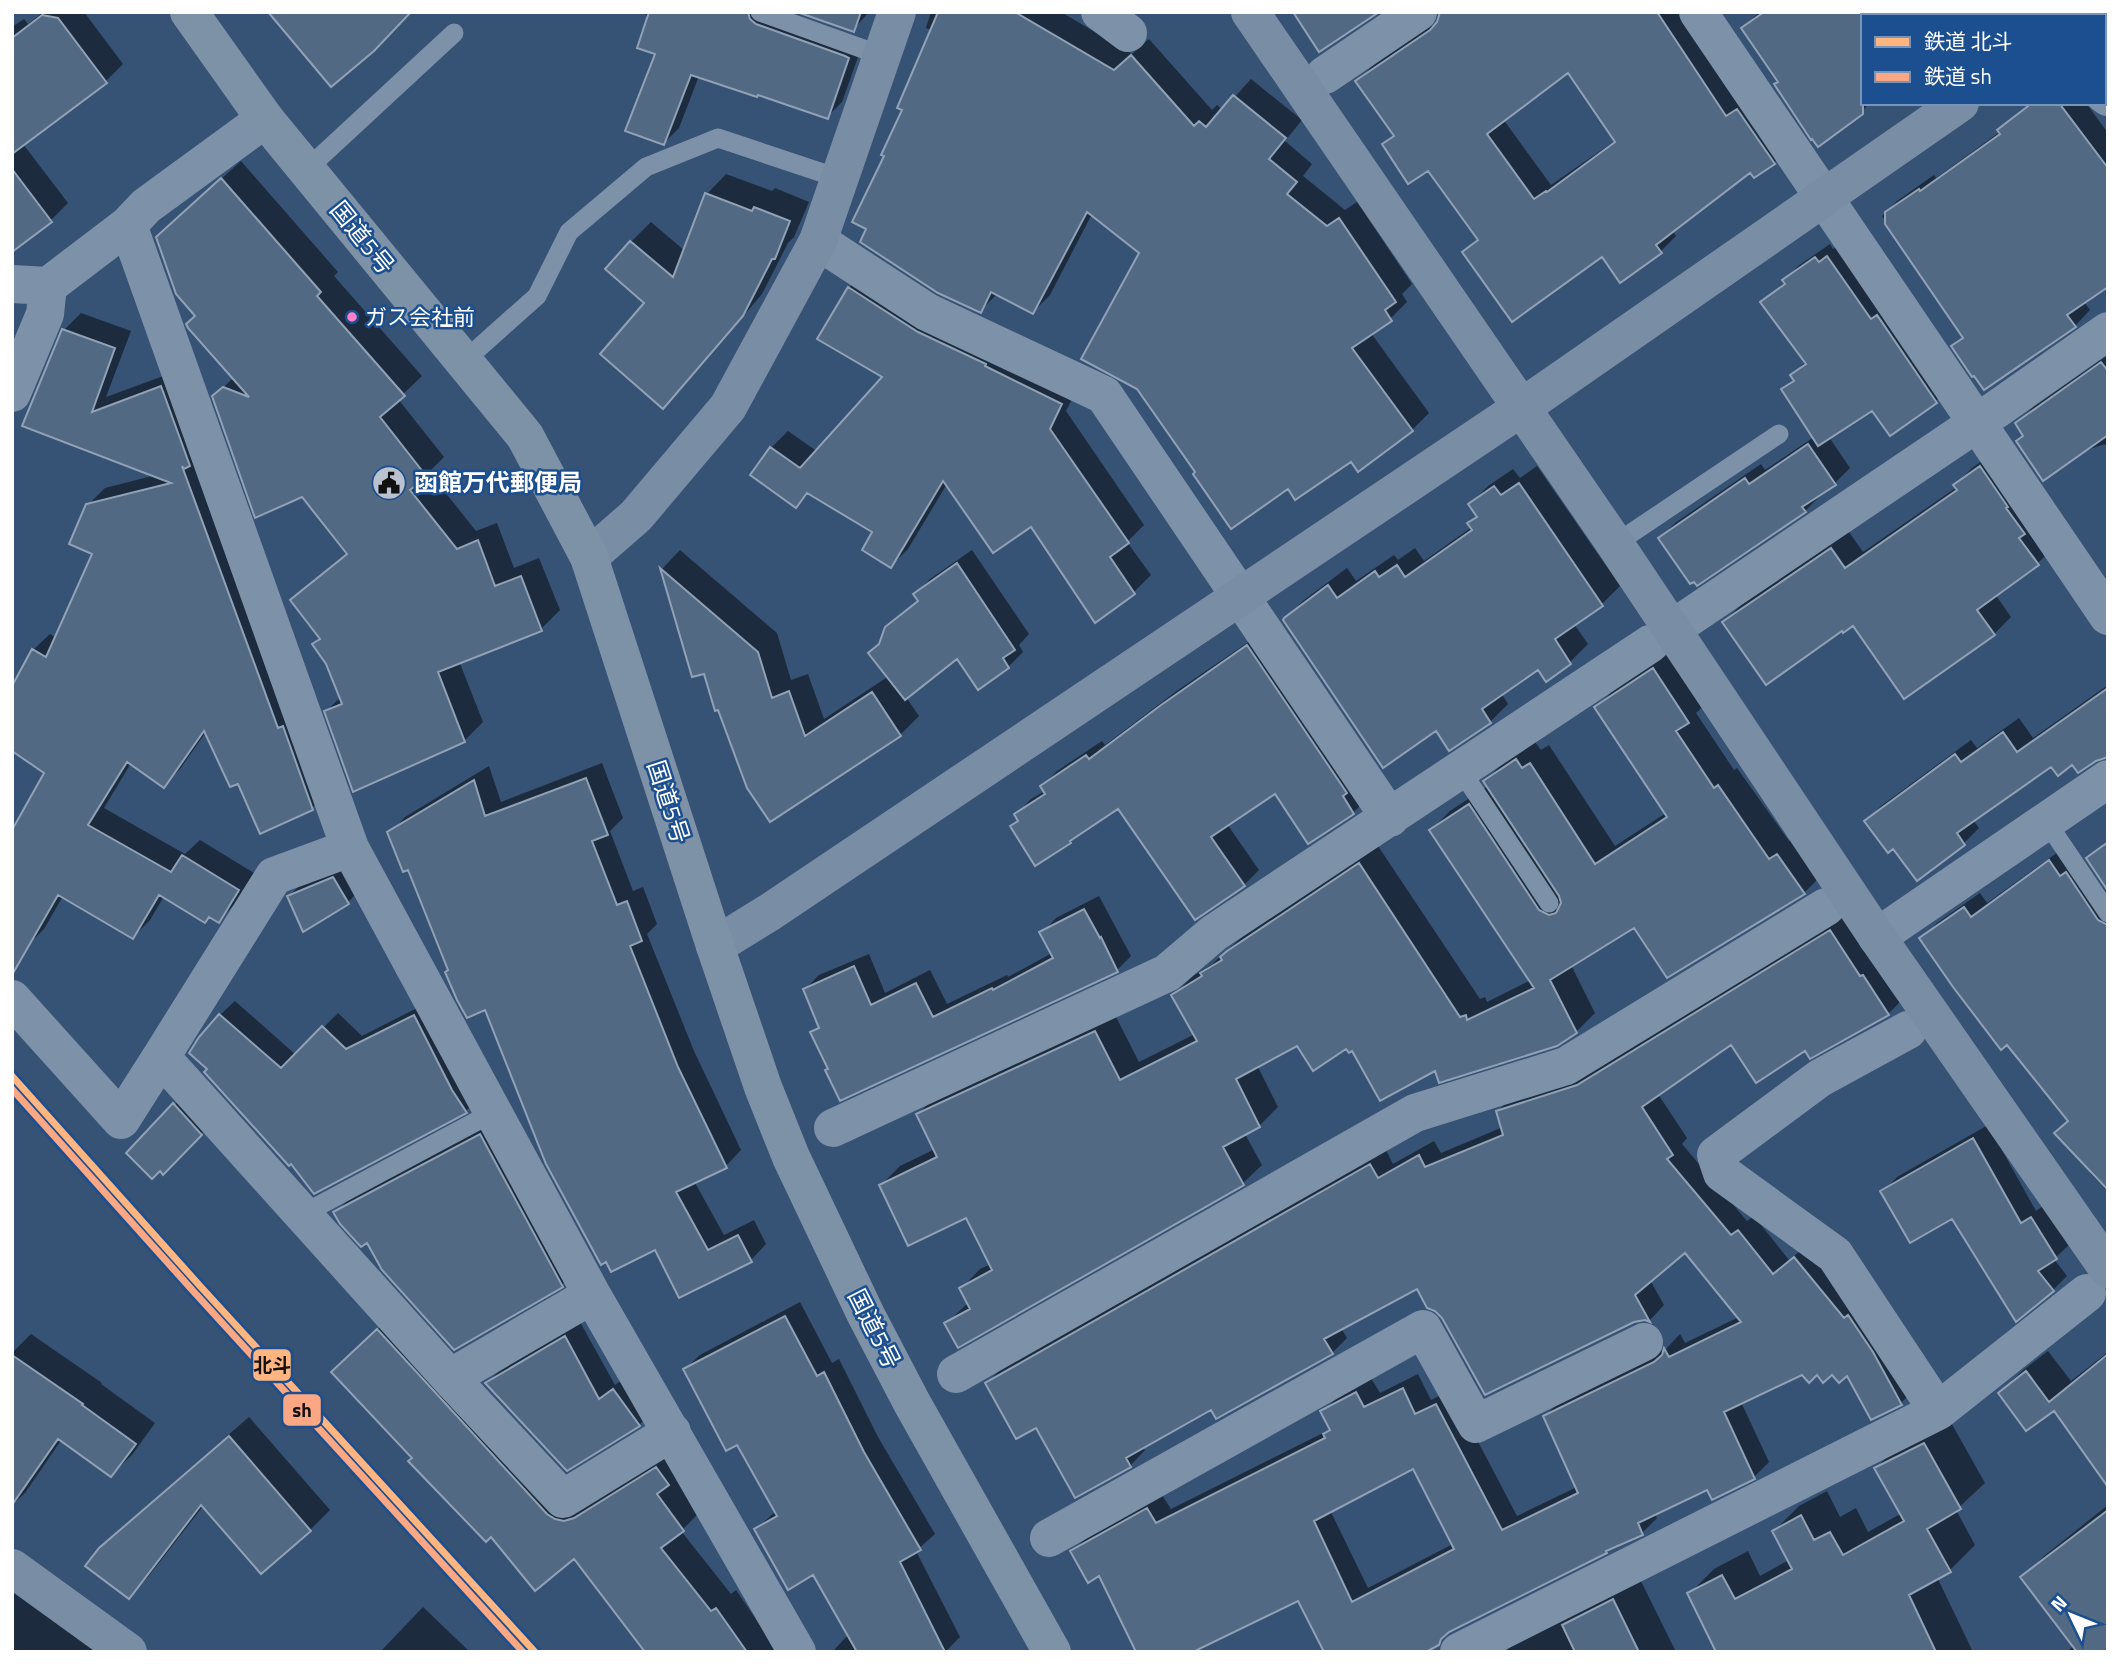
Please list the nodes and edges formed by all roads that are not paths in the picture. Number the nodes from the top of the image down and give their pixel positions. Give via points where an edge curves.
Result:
1 (189, 12) edge
2 (760, 12) edge
3 (897, 12) edge
4 (1250, 12) edge
5 (1418, 12) edge
6 (1698, 12) edge
7 (454, 33) dead end
8 (883, 56) junction
9 (1325, 75) dead end
10 (1957, 105) edge
11 (265, 119) junction
12 (306, 170) junction
13 (841, 179) junction
14 (1822, 197) junction
15 (128, 225) junction
16 (818, 242) junction
17 (30, 285) edge
18 (2108, 331) edge
19 (463, 362) junction
20 (12, 393) edge
21 (1521, 408) junction
22 (1977, 423) junction
23 (1779, 434) dead end
24 (1615, 544) junction
25 (589, 556) junction
26 (1240, 598) junction
27 (2108, 616) edge
28 (1661, 636) junction
29 (1460, 769) junction
30 (2108, 779) edge
31 (1390, 818) junction
32 (2046, 821) junction
33 (350, 848) junction
34 (1549, 903) dead end
35 (1826, 906) dead end
36 (2108, 913) edge
37 (1877, 937) junction
38 (715, 946) junction
39 (12, 999) edge
40 (1908, 1030) dead end
41 (161, 1057) junction
42 (494, 1112) junction
43 (834, 1129) dead end
44 (303, 1214) junction
45 (2097, 1281) edge
46 (592, 1295) junction
47 (1644, 1342) dead end
48 (956, 1374) dead end
49 (450, 1378) junction
50 (1938, 1412) junction
51 (672, 1432) junction
52 (1049, 1538) dead end
53 (12, 1568) edge
54 (128, 1652) edge
55 (797, 1652) edge
56 (1052, 1652) edge
57 (1459, 1652) edge

1 - 11 highway, 国道5号
2 - 8 lane
3 - 8 street
4 - 21 street
5 - 9 street
6 - 14 street
7 - 12 lane
8 - 13 street
10 - 14 street
11 - 12 highway, 国道5号
11 - 15 street via 146,206
12 - 19 highway, 国道5号
13 - 16 street
13 - 19 lane via 718,138 646,167 569,232 537,296
14 - 21 street
14 - 22 street
15 - 17 street
15 - 33 street
16 - 25 street via 728,407 636,516
16 - 26 street via 927,312 1104,394
17 - 20 street via 45,314
18 - 22 street
19 - 25 highway, 国道5号 via 525,436
21 - 24 street
21 - 26 street
22 - 27 street
22 - 28 street
23 - 24 lane
24 - 28 street
25 - 38 highway, 国道5号
26 - 31 street
26 - 38 street
28 - 29 street
28 - 37 street
29 - 31 street
29 - 34 lane
30 - 32 street
31 - 43 street via 1214,933 1167,973
32 - 36 lane
32 - 37 street
33 - 41 street via 274,876
33 - 42 street
35 - 48 street via 1566,1066 1415,1113
37 - 45 street
38 - 56 highway, 国道5号 via 791,1157 860,1303
39 - 41 street via 121,1120
40 - 50 street via 1820,1079 1716,1155 1722,1172 1835,1255
41 - 44 street
42 - 44 lane
42 - 46 street
44 - 49 street
45 - 50 street
46 - 49 street
46 - 51 street
47 - 52 street via 1476,1424 1423,1329
49 - 51 street via 563,1499
50 - 57 street
51 - 55 street
53 - 54 street

